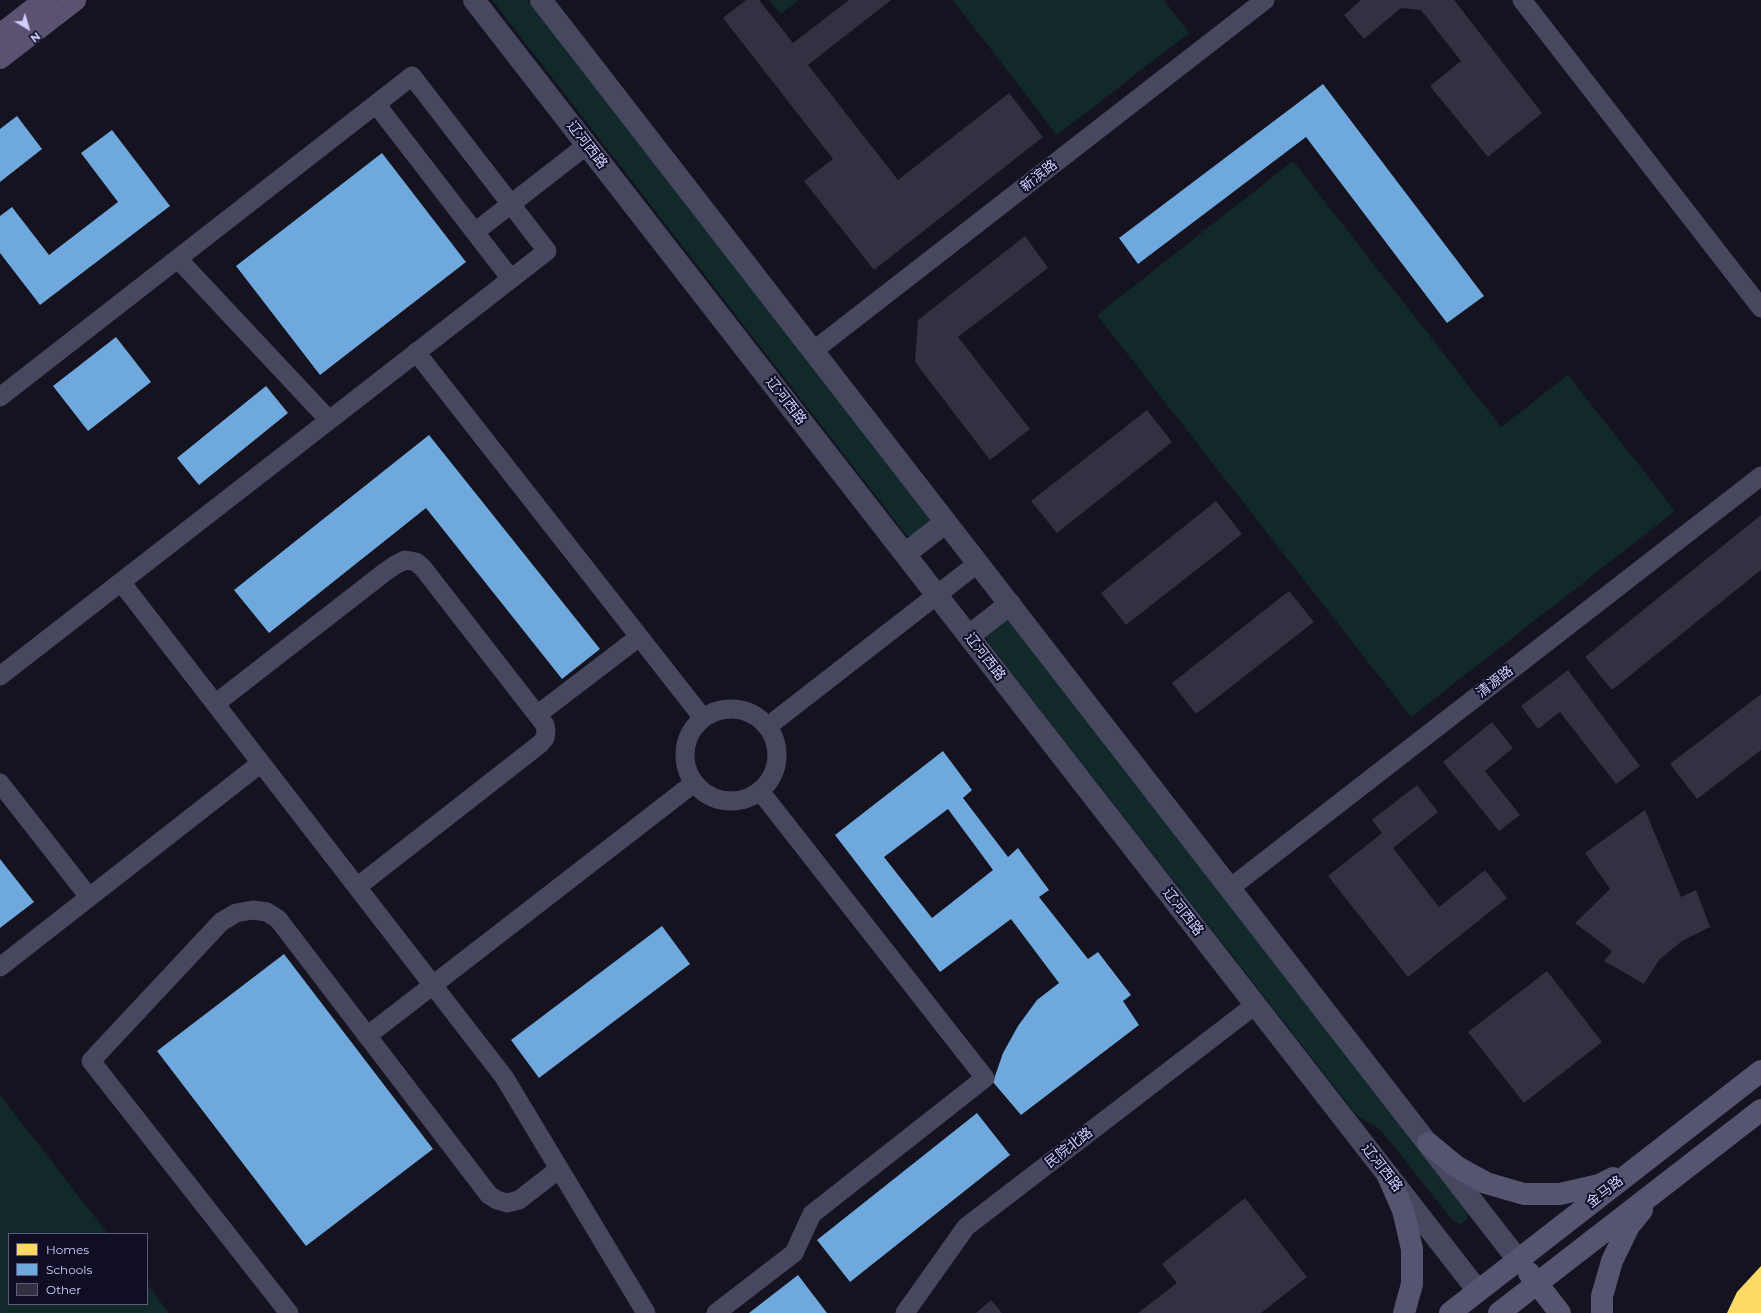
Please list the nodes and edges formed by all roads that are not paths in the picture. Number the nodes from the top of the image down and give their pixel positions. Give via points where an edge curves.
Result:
1 (46, 0) edge
2 (74, 0) edge
3 (474, 0) edge
4 (541, 0) edge
5 (1265, 0) edge
6 (1522, 0) edge
7 (0, 35) edge
8 (0, 58) edge
9 (376, 104) junction
10 (587, 145) junction
11 (511, 205) junction
12 (475, 232) junction
13 (178, 259) junction
14 (511, 279) junction
15 (1761, 308) edge
16 (813, 351) junction
17 (416, 352) junction
18 (0, 397) edge
19 (329, 420) junction
20 (1761, 476) edge
21 (946, 522) junction
22 (905, 554) junction
23 (978, 563) junction
24 (121, 582) junction
25 (937, 595) junction
26 (1010, 604) junction
27 (969, 636) junction
28 (639, 637) junction
29 (0, 676) edge
30 (215, 704) junction
31 (537, 715) junction
32 (703, 718) junction
33 (767, 727) junction
34 (260, 763) junction
35 (0, 783) edge
36 (694, 783) junction
37 (760, 791) junction
38 (357, 888) junction
39 (1230, 888) junction
40 (89, 897) junction
41 (0, 967) edge
42 (433, 986) junction
43 (1255, 1005) junction
44 (368, 1036) junction
45 (1761, 1071) edge
46 (1761, 1110) edge
47 (1428, 1143) junction
48 (1640, 1166) junction
49 (559, 1169) junction
50 (1388, 1176) junction
51 (1658, 1190) junction
52 (1518, 1260) junction
53 (1537, 1284) junction
54 (1478, 1291) junction
55 (289, 1313) edge
56 (646, 1313) edge
57 (716, 1313) edge
58 (905, 1313) edge
59 (1404, 1313) edge
60 (1450, 1313) edge
61 (1495, 1313) edge
62 (1499, 1313) edge
63 (1560, 1313) edge
64 (1602, 1313) edge

1 - 7 main road
2 - 8 main road
3 - 10 street, 辽河西路
4 - 16 street
5 - 16 street, 新滨路
6 - 15 street
9 - 11 street via 412,76
9 - 12 street
9 - 13 street
10 - 11 street
10 - 22 street, 辽河西路
11 - 12 street
11 - 14 street via 547,251
12 - 14 street
13 - 18 street
13 - 19 street
14 - 17 street
16 - 21 street
17 - 19 street
17 - 28 street
19 - 24 street
20 - 39 street, 清源路
21 - 22 street
21 - 23 street
22 - 25 street, 辽河西路
23 - 25 street
23 - 26 street
24 - 29 street
24 - 30 street
25 - 27 street, 辽河西路
25 - 33 street
26 - 27 street
26 - 39 street
27 - 43 street, 辽河西路
28 - 31 street
28 - 32 street
30 - 31 street via 395,564 405,560 416,562 423,568
30 - 34 street
31 - 38 street via 545,725 546,731 545,738 540,744
32 - 33 street via 717,711 733,709 748,712 762,720
32 - 36 street via 693,729 687,742 685,756
33 - 37 street via 777,748 776,764 770,779
34 - 38 street
34 - 40 street
35 - 40 street
36 - 37 street via 705,793 718,799 733,801 747,798
36 - 42 street
37 - 57 street via 985,1078 812,1214 794,1253
38 - 42 street
39 - 47 street
40 - 41 street
42 - 44 street
42 - 49 street via 504,1077
43 - 50 street, 辽河西路
43 - 58 street, 民院北路 via 966,1227
44 - 49 street via 489,1195 507,1203 519,1200
44 - 55 street via 278,919 267,912 253,910 236,913 221,922 91,1061
45 - 48 main road, 金马路
46 - 51 main road
47 - 48 main road via 1458,1167 1486,1183 1524,1194 1560,1194 1599,1185
47 - 52 street
48 - 52 main road, 金马路
49 - 56 street
50 - 54 street, 辽河西路
50 - 59 main road via 1403,1210 1412,1249 1412,1284
51 - 53 main road
51 - 64 main road via 1629,1226 1612,1261 1602,1296
52 - 53 main road
52 - 54 main road, 金马路
53 - 62 main road
53 - 63 main road
54 - 60 main road, 金马路
54 - 61 main road, 辽河西路

